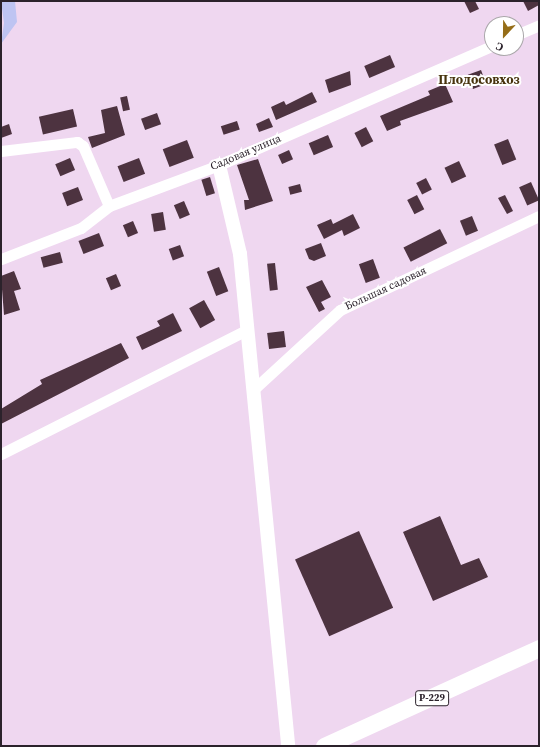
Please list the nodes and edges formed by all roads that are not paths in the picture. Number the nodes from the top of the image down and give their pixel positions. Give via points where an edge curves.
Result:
1 (539, 25) edge
2 (524, 32) edge
3 (484, 49) edge
4 (1, 151) edge
5 (219, 165) junction
6 (109, 206) junction
7 (539, 216) edge
8 (1, 259) edge
9 (247, 330) junction
10 (252, 390) junction
11 (1, 454) edge
12 (539, 648) edge
13 (288, 746) edge
14 (324, 746) edge

1 - 2 street
3 - 5 street, Садовая улица
4 - 6 street via 77,142 83,146
5 - 6 street, Садовая улица
5 - 9 street via 240,254
6 - 8 street, Садовая улица via 81,228
7 - 10 street, Большая садовая via 340,310
9 - 10 street
9 - 11 street
10 - 13 street
12 - 14 main road, Р-229

